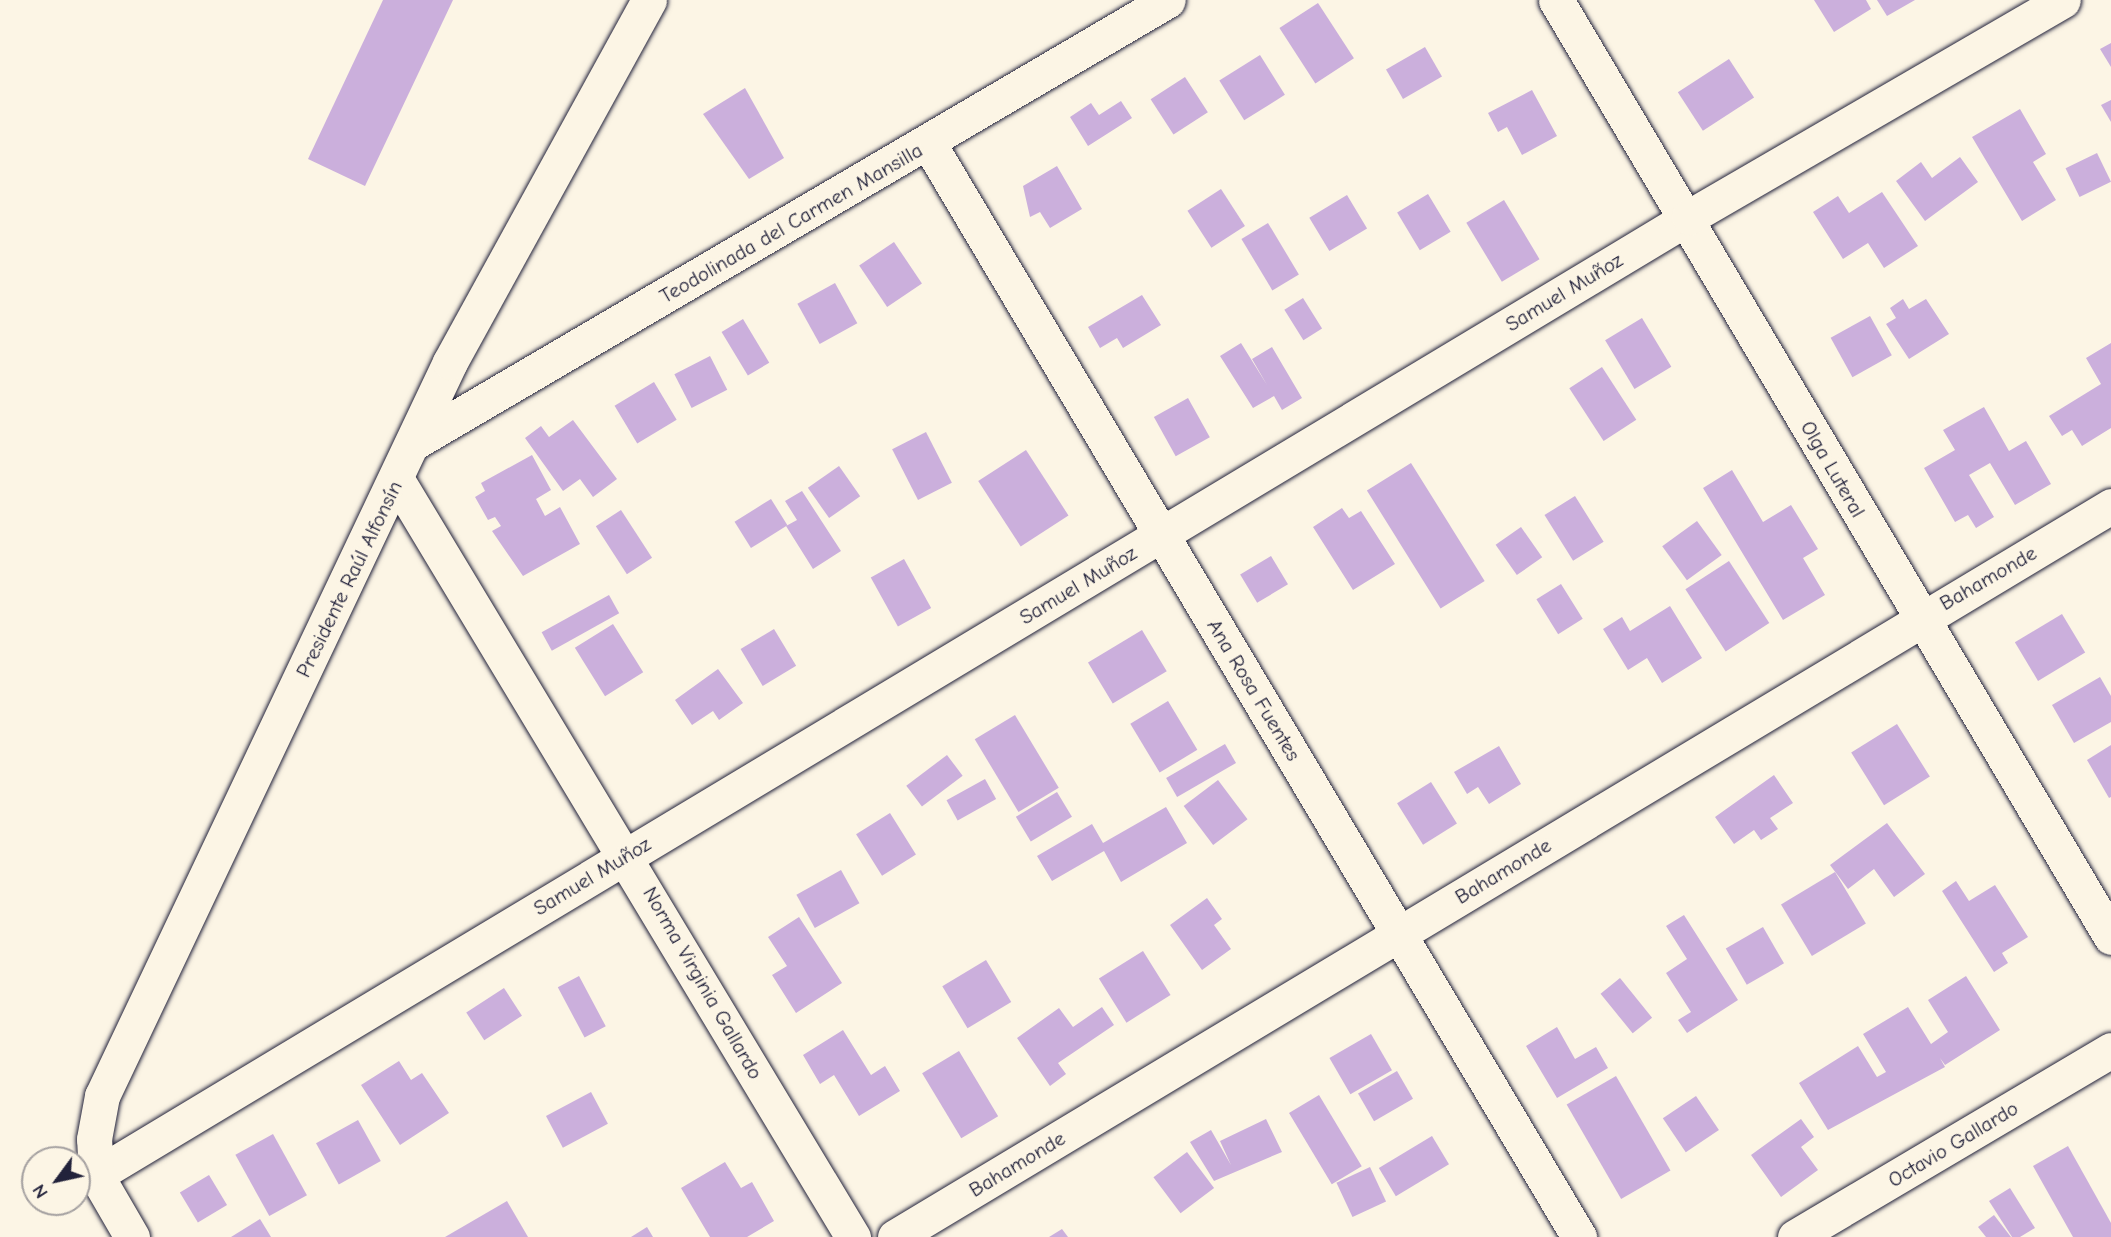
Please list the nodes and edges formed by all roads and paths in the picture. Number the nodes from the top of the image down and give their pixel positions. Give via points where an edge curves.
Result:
1 (649, 0) edge
2 (1168, 0) edge
3 (1556, 0) edge
4 (2063, 0) edge
5 (929, 144) junction
6 (1689, 217) junction
7 (413, 443) junction
8 (397, 480) junction
9 (2111, 506) edge
10 (1161, 535) junction
11 (1919, 619) junction
12 (628, 855) junction
13 (1399, 934) junction
14 (2111, 937) edge
15 (2111, 1050) edge
16 (96, 1175) junction
17 (132, 1237) edge
18 (853, 1237) edge
19 (895, 1237) edge
20 (1578, 1237) edge
21 (1795, 1237) edge

1 - 7 street, Presidente Raúl Alfonsín via 450,362
2 - 5 street, Teodolinada del Carmen Mansilla
3 - 6 street, Olga Luteral
4 - 6 street, Samuel Muñoz
5 - 7 street, Teodolinada del Carmen Mansilla
5 - 10 street, Ana Rosa Fuentes
6 - 10 street, Samuel Muñoz
6 - 11 street, Olga Luteral
7 - 8 street, Presidente Raúl Alfonsín
8 - 12 street, Norma Virginia Gallardo
8 - 16 street, Presidente Raúl Alfonsín via 102,1096 94,1139
9 - 11 street, Bahamonde
10 - 12 street, Samuel Muñoz
10 - 13 street, Ana Rosa Fuentes
11 - 13 street, Bahamonde
11 - 14 street, Olga Luteral
12 - 16 street, Samuel Muñoz
12 - 18 street, Norma Virginia Gallardo
13 - 19 street, Bahamonde
13 - 20 street, Ana Rosa Fuentes
15 - 21 street, Octavio Gallardo
16 - 17 street

